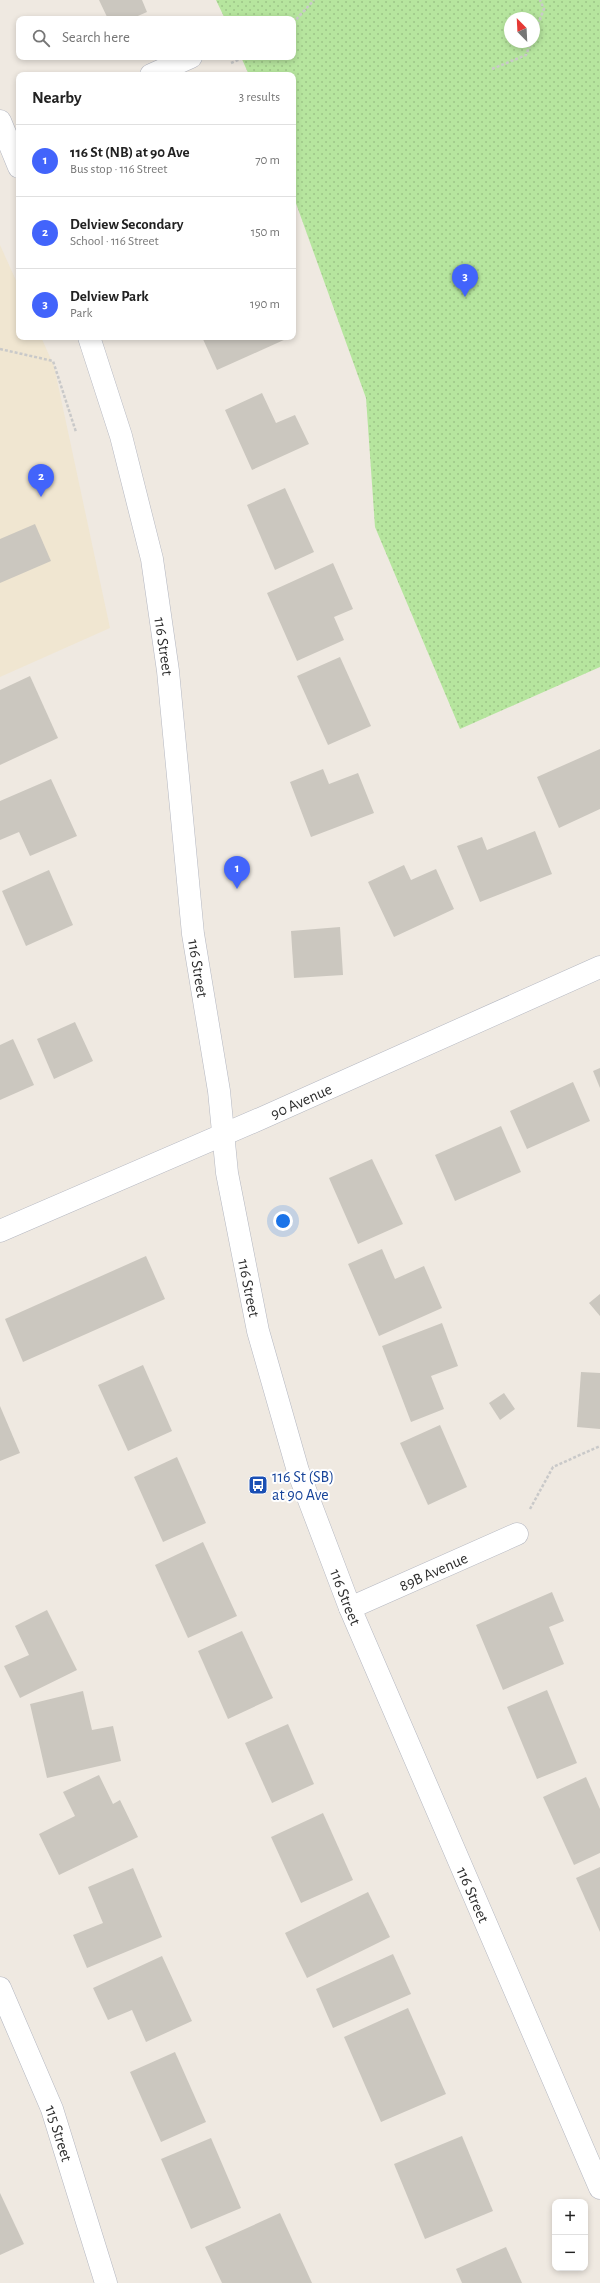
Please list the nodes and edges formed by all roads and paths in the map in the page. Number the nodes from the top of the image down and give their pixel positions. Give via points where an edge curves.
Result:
1 (314, 0) edge
2 (540, 0) edge
3 (540, 19) edge
4 (296, 20) edge
5 (529, 48) edge
6 (184, 60) edge
7 (238, 60) edge
8 (231, 63) dead end
9 (492, 69) dead end
10 (158, 72) edge
11 (9, 131) edge
12 (16, 156) edge
13 (90, 340) edge
14 (0, 349) edge
15 (76, 432) dead end
16 (600, 967) edge
17 (222, 1134) junction
18 (0, 1231) edge
19 (600, 1446) edge
20 (517, 1534) joint
21 (350, 1608) junction
22 (0, 1988) edge
23 (600, 2188) edge
24 (104, 2282) edge

1 - 4 path
2 - 3 path via 544,9
5 - 9 path via 526,55
6 - 10 street
7 - 8 path
11 - 12 street
13 - 17 street, 116 Street via 122,436 152,558 168,671 193,934 219,1091
14 - 15 path via 53,361
16 - 17 street, 90 Avenue
17 - 18 street, 90 Avenue
17 - 21 street, 116 Street via 227,1173 258,1331 298,1471
19 - 20 path via 553,1467
20 - 21 street, 89B Avenue
21 - 23 street, 116 Street
22 - 24 street, 115 Street via 52,2109

